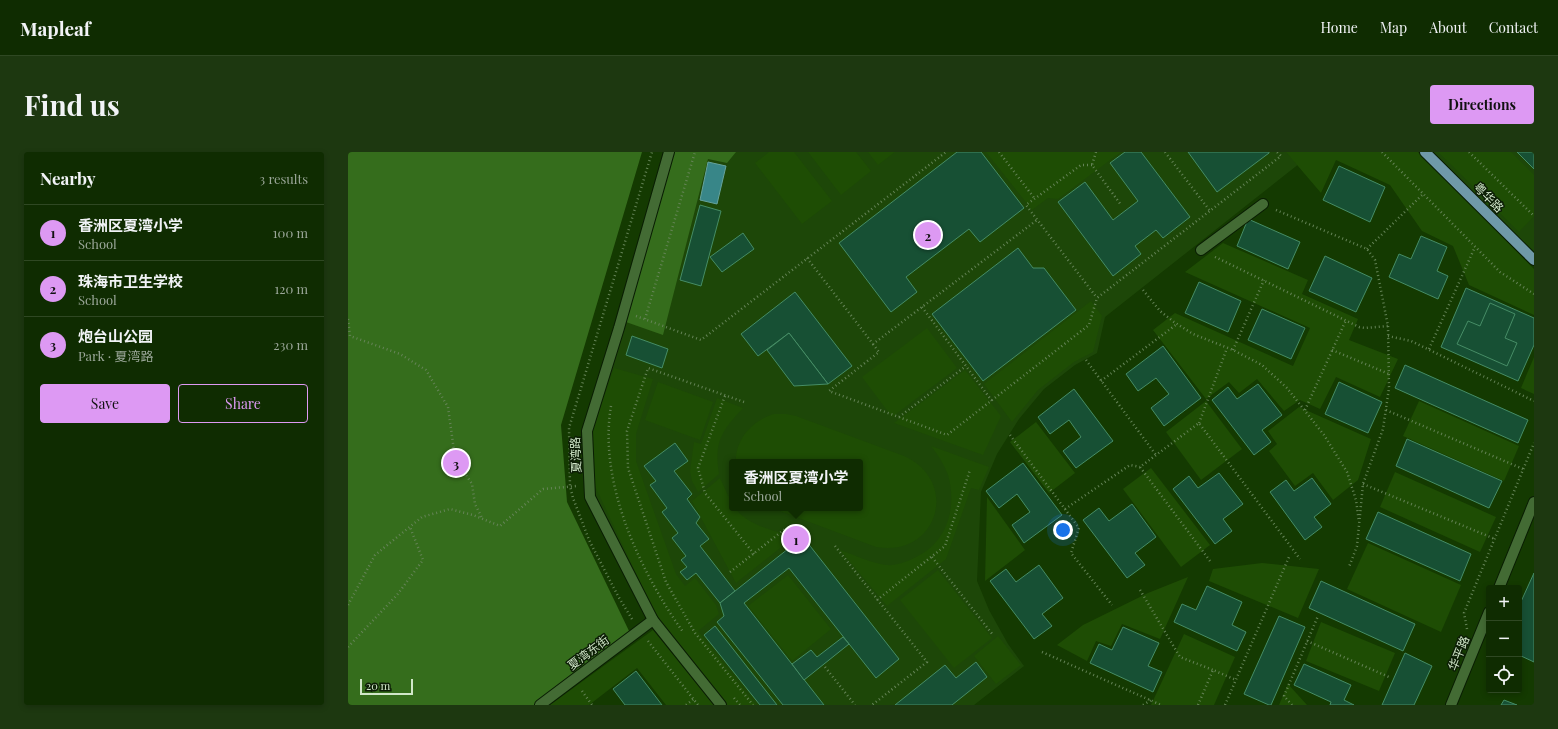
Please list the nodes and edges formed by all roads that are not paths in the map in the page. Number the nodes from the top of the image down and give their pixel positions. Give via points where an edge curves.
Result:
1 (669, 152) edge
2 (1425, 152) edge
3 (1263, 204) road end
4 (1201, 250) road end
5 (1534, 260) edge
6 (1534, 502) edge
7 (1500, 585) edge
8 (1486, 619) edge
9 (653, 620) junction
10 (540, 705) edge
11 (721, 705) edge
12 (1451, 705) edge

1 - 9 street, 夏湾路 via 587,431 590,497
2 - 5 main road, 粤华路
3 - 4 street
6 - 7 street
8 - 12 street, 华平路
9 - 10 street, 夏湾东街
9 - 11 street, 夏湾路

